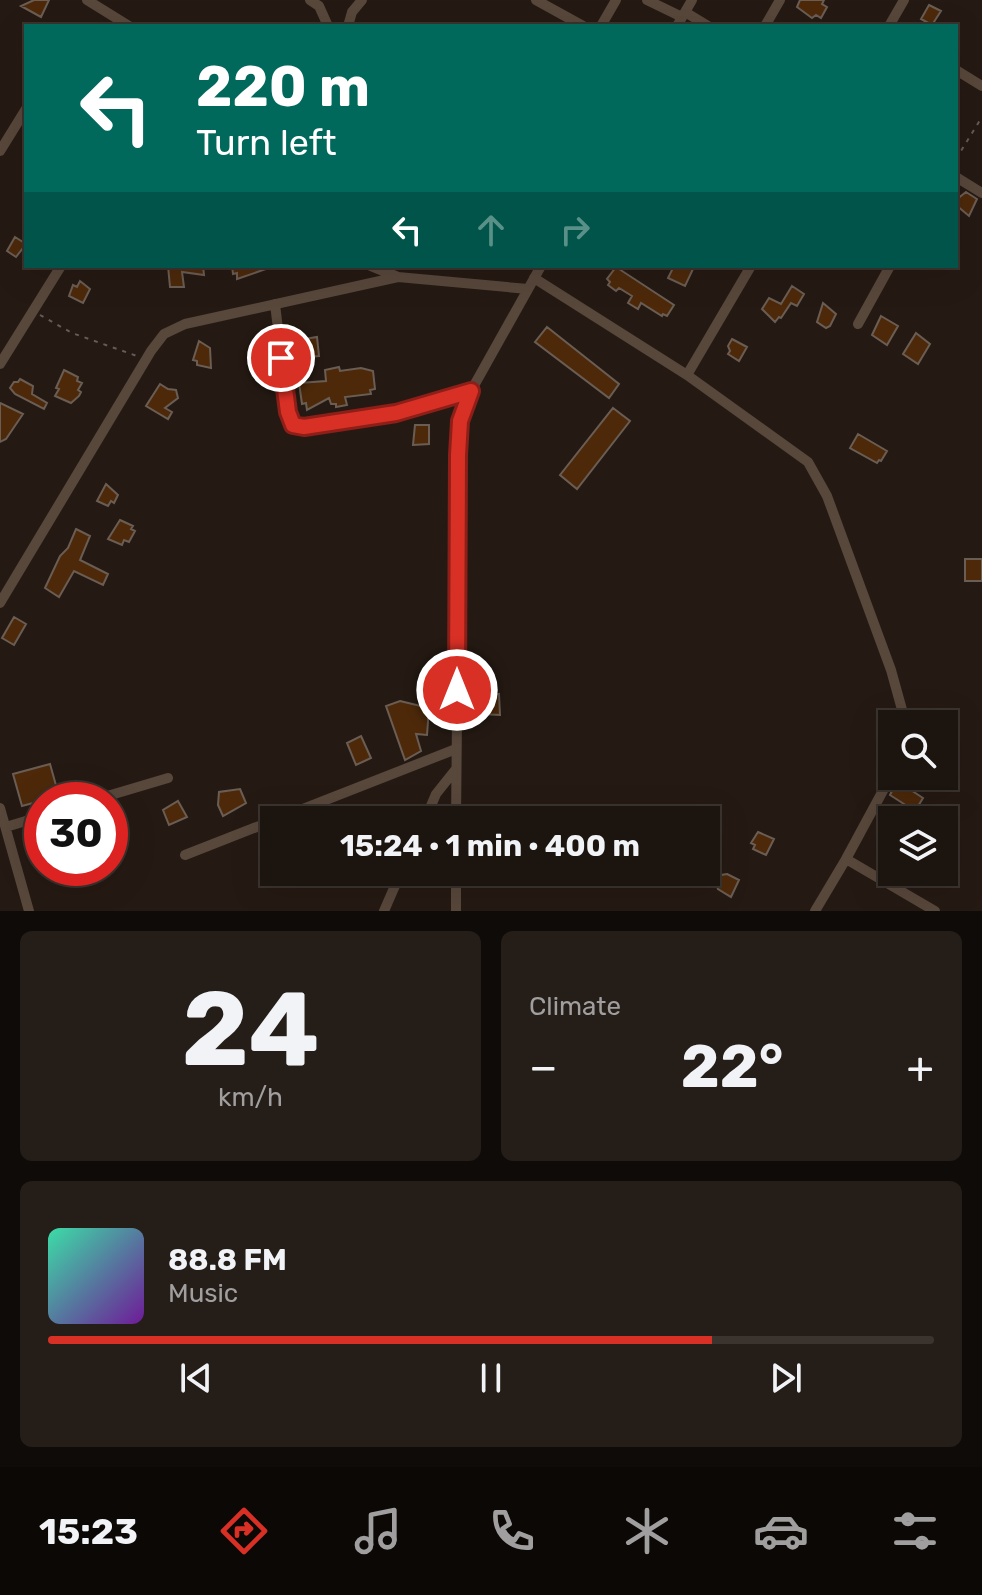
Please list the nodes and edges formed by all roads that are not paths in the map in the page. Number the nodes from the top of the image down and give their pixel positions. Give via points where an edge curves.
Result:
1 (87, 0) edge
2 (310, 0) edge
3 (362, 0) edge
4 (536, 0) edge
5 (616, 0) edge
6 (647, 0) edge
7 (692, 0) edge
8 (780, 0) edge
9 (904, 0) edge
10 (681, 18) edge
11 (126, 24) edge
12 (327, 24) edge
13 (349, 24) edge
14 (579, 24) edge
15 (602, 24) edge
16 (701, 24) edge
17 (766, 24) edge
18 (890, 24) edge
19 (958, 71) edge
20 (982, 86) edge
21 (24, 112) edge
22 (0, 151) edge
23 (958, 178) edge
24 (982, 193) edge
25 (60, 268) edge
26 (376, 268) edge
27 (540, 268) edge
28 (746, 268) edge
29 (889, 268) edge
30 (398, 277) junction
31 (534, 278) junction
32 (528, 289) junction
33 (275, 304) junction
34 (858, 324) dead end
35 (0, 364) edge
36 (687, 375) junction
37 (471, 391) junction
38 (0, 603) edge
39 (902, 710) edge
40 (456, 749) junction
41 (456, 769) junction
42 (168, 778) dead end
43 (128, 790) edge
44 (883, 790) edge
45 (431, 806) edge
46 (456, 806) edge
47 (0, 808) edge
48 (24, 822) edge
49 (6, 827) junction
50 (185, 855) dead end
51 (846, 859) junction
52 (395, 886) edge
53 (456, 886) edge
54 (29, 911) edge
55 (384, 911) edge
56 (456, 911) edge
57 (815, 911) edge
58 (935, 911) edge

1 - 11 street
2 - 12 street
3 - 13 street
4 - 14 street
5 - 15 street
6 - 10 street
7 - 10 street
8 - 17 street
9 - 18 street
10 - 16 street
19 - 20 street
21 - 22 street
23 - 24 street
25 - 35 street
26 - 30 street
27 - 31 street
28 - 36 street
29 - 34 street
30 - 32 street
30 - 33 street
31 - 32 street
31 - 36 street
32 - 37 street
33 - 37 street via 293,425 396,413
33 - 38 street via 185,324 164,334
36 - 39 street via 808,462 827,496
37 - 40 street via 460,421 458,455
40 - 41 street
40 - 50 street
41 - 45 street
41 - 46 street
42 - 43 street
44 - 51 street
47 - 49 street
48 - 49 street
49 - 54 street
51 - 57 street
51 - 58 street
52 - 55 street
53 - 56 street

